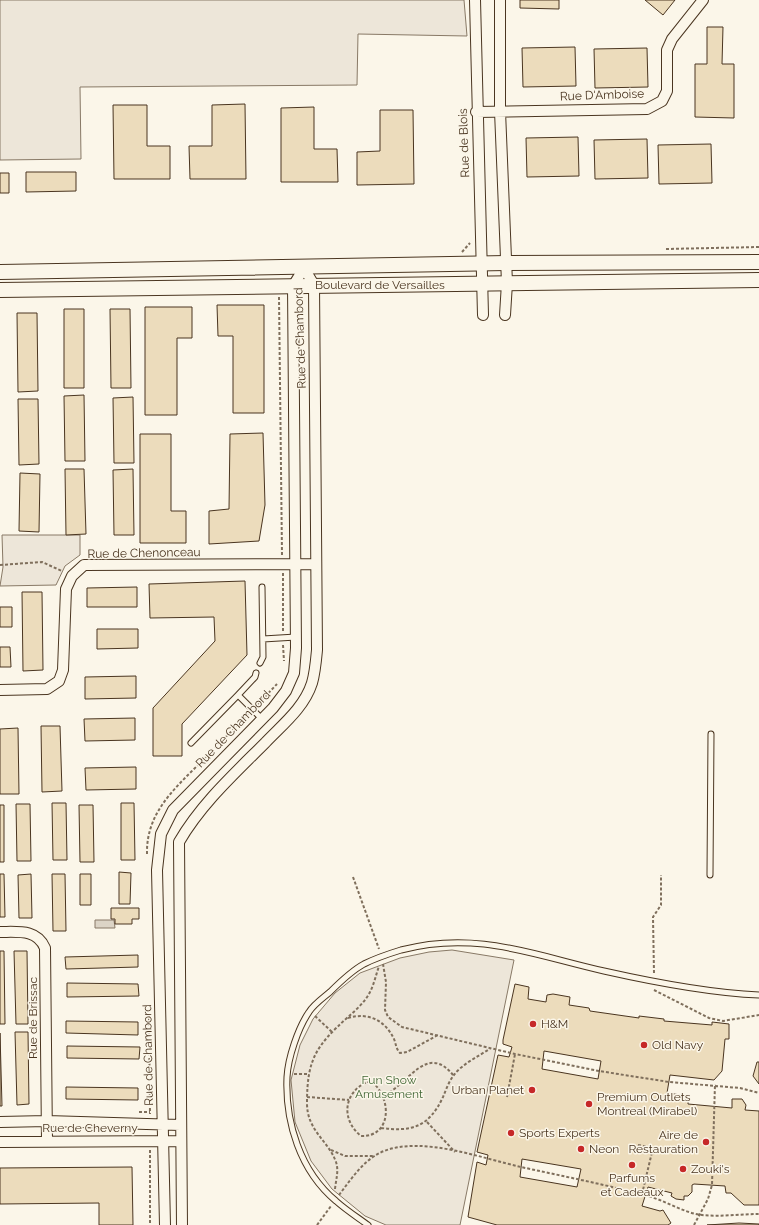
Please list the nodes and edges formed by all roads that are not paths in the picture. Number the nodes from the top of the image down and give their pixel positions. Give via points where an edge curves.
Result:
1 (475, 0) edge
2 (500, 0) edge
3 (703, 0) edge
4 (500, 111) junction
5 (476, 112) junction
6 (759, 262) edge
7 (506, 263) junction
8 (481, 264) junction
9 (304, 268) junction
10 (0, 272) edge
11 (759, 280) edge
12 (507, 283) junction
13 (314, 285) junction
14 (482, 285) junction
15 (293, 286) junction
16 (0, 290) edge
17 (483, 315) dead end
18 (506, 315) dead end
19 (295, 563) junction
20 (316, 564) junction
21 (262, 587) dead end
22 (263, 638) junction
23 (296, 638) junction
24 (260, 663) dead end
25 (256, 673) dead end
26 (0, 690) edge
27 (238, 695) junction
28 (262, 719) junction
29 (711, 734) dead end
30 (191, 743) dead end
31 (710, 875) dead end
32 (0, 932) edge
33 (759, 995) edge
34 (47, 1121) junction
35 (0, 1122) edge
36 (163, 1125) junction
37 (180, 1125) junction
38 (47, 1140) junction
39 (163, 1141) junction
40 (181, 1141) junction
41 (0, 1142) edge
42 (165, 1225) edge
43 (182, 1225) edge
44 (368, 1225) edge

1 - 5 street, Rue de Blois
2 - 4 street
3 - 4 street, Rue D'Amboise via 667,50 667,91 662,101 647,109
4 - 5 street, Rue D'Amboise
4 - 7 street
5 - 8 street, Rue de Blois
6 - 7 street, Boulevard de Versailles
7 - 8 street, Boulevard de Versailles
7 - 12 street
8 - 9 street, Boulevard de Versailles
8 - 14 street, Rue de Blois
9 - 10 street, Boulevard de Versailles
9 - 13 street, Rue de Chambord
9 - 15 street, Rue de Chambord
11 - 12 street, Boulevard de Versailles
12 - 14 street, Boulevard de Versailles
12 - 18 street
13 - 14 street, Boulevard de Versailles
13 - 15 street, Boulevard de Versailles
13 - 20 street, Rue de Chambord
14 - 17 street, Rue de Blois
15 - 16 street, Boulevard de Versailles
15 - 19 street, Rue de Chambord
19 - 20 street, Rue de Chenonceau
19 - 23 street, Rue de Chambord
19 - 26 street, Rue de Chenonceau via 84,565 72,576 66,589 62,670 59,681 47,689
20 - 37 street, Rue de Chambord via 317,650 312,684 296,712 211,798 191,822 179,842
21 - 22 lane
22 - 23 lane
22 - 24 lane via 263,657
23 - 28 street, Rue de Chambord via 294,673 286,691
25 - 27 lane via 255,678
27 - 28 lane
27 - 30 lane
28 - 36 street, Rue de Chambord via 173,810 161,834 157,870
29 - 31 lane
32 - 34 street, Rue de Brissac via 32,934 45,948
33 - 44 lane via 654,981 483,943 423,944 362,965 309,1011 294,1045 287,1073 287,1113 302,1157 313,1176 335,1200
34 - 35 street, Rue de Cheverny
34 - 36 street, Rue de Cheverny
34 - 38 street, Rue de Brissac
36 - 37 street, Rue de Cheverny
36 - 39 street, Rue de Chambord
37 - 40 street, Rue de Chambord
38 - 39 street, Rue de Cheverny
38 - 41 street, Rue de Cheverny
39 - 40 street, Rue de Cheverny
39 - 42 street, Rue de Chambord
40 - 43 street, Rue de Chambord

